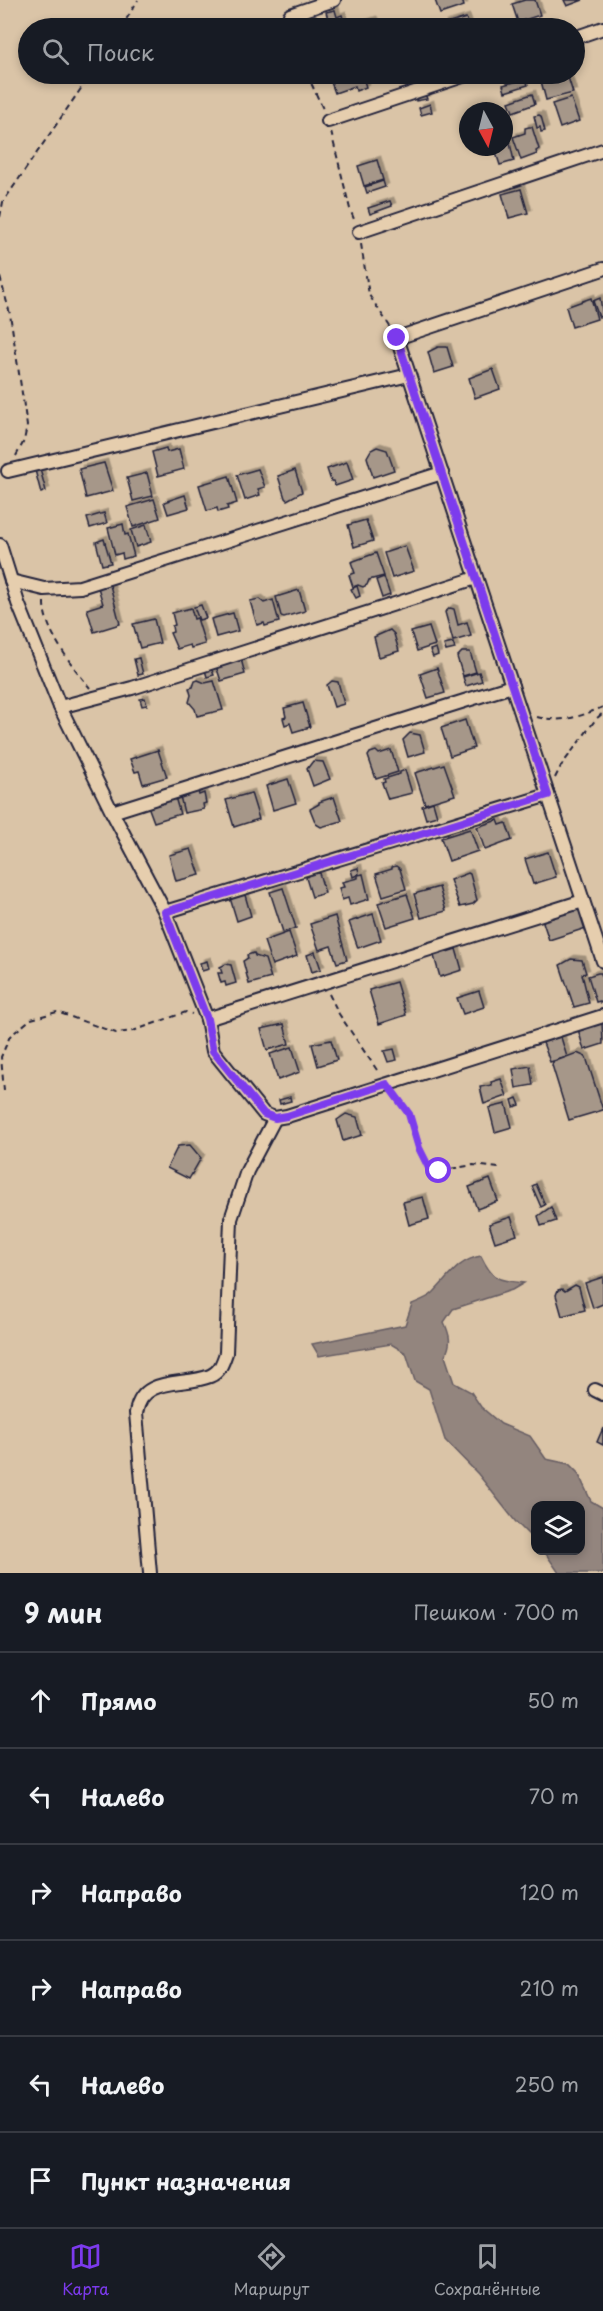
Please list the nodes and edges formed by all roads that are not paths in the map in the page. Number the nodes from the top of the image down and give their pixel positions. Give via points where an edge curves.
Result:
1 (334, 0) edge
2 (290, 15) dead end
3 (603, 28) edge
4 (585, 34) edge
5 (439, 84) edge
6 (328, 121) road end
7 (603, 150) edge
8 (359, 232) road end
9 (603, 269) edge
10 (409, 375) junction
11 (8, 471) road end
12 (442, 473) junction
13 (0, 545) edge
14 (476, 578) junction
15 (11, 581) junction
16 (512, 686) junction
17 (60, 707) junction
18 (548, 795) junction
19 (112, 812) junction
20 (583, 901) junction
21 (165, 912) junction
22 (603, 961) edge
23 (603, 1016) edge
24 (207, 1019) junction
25 (275, 1118) junction
26 (150, 1573) edge

1 - 2 street
3 - 4 street
5 - 6 street
7 - 8 street
9 - 10 street via 397,338
10 - 11 street
10 - 12 street
12 - 14 street
12 - 15 street via 80,587 44,589
13 - 15 street
14 - 16 street
14 - 17 street
15 - 17 street
16 - 18 street
16 - 19 street
17 - 19 street
18 - 20 street
18 - 21 street
19 - 21 street
20 - 22 street
20 - 24 street
21 - 24 street
23 - 25 street
24 - 25 street via 213,1051 264,1114
25 - 26 street via 247,1171 231,1219 226,1353 220,1367 211,1375 150,1388 138,1400

